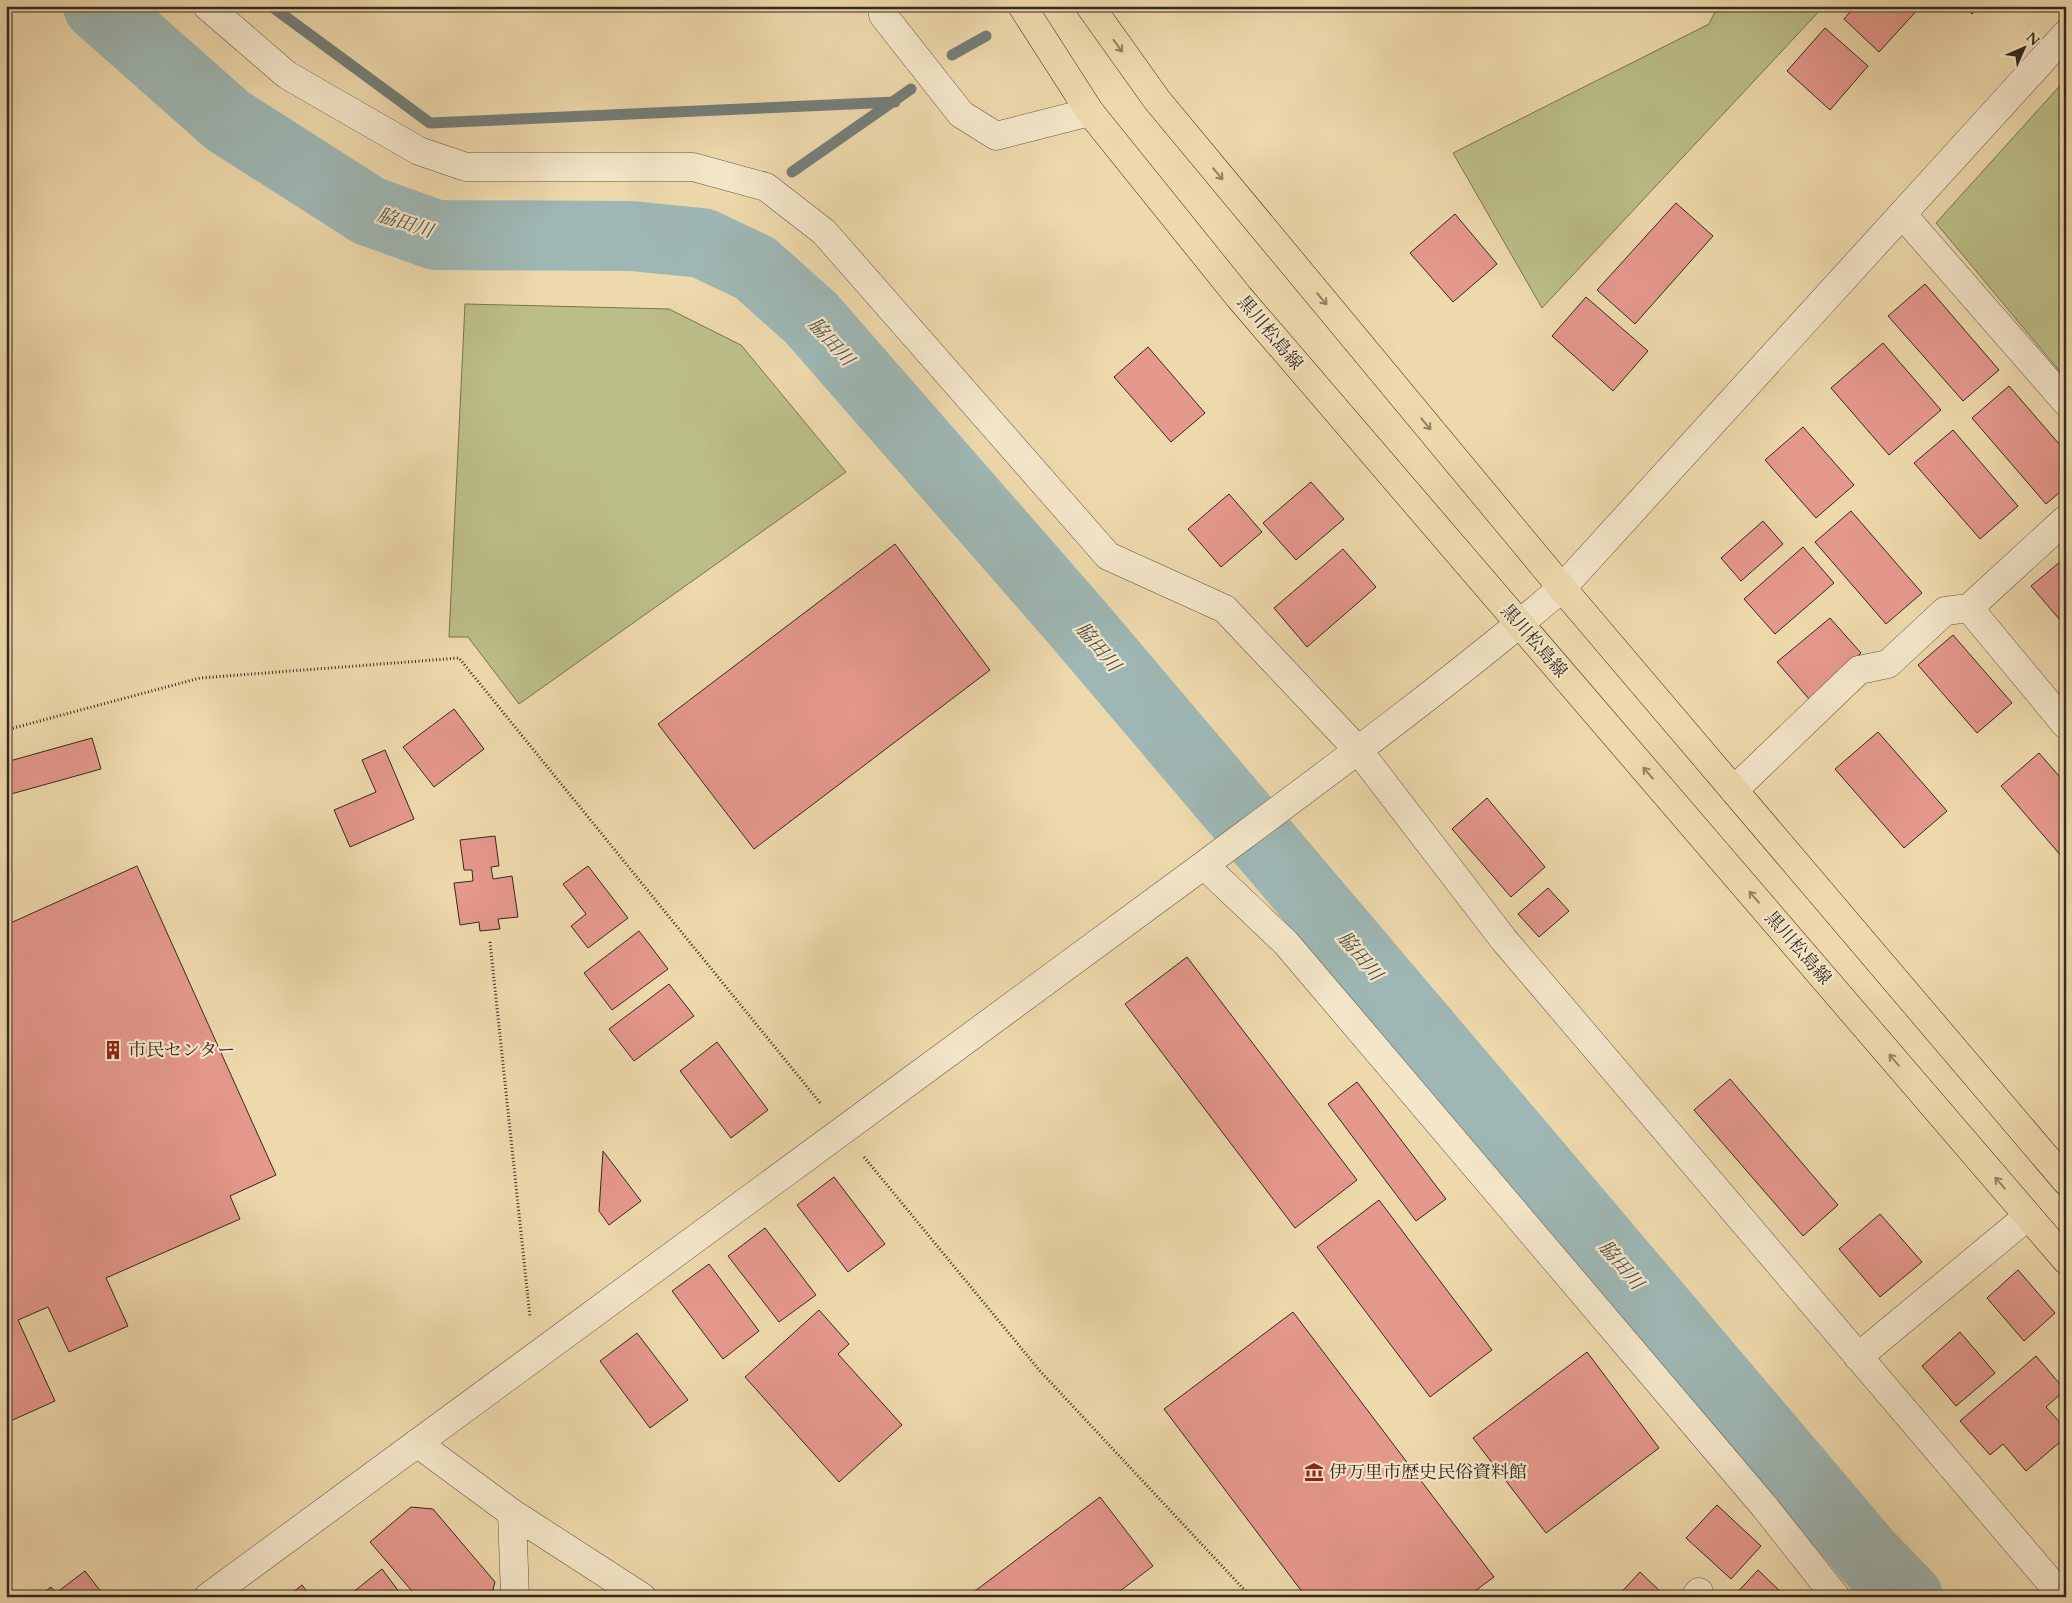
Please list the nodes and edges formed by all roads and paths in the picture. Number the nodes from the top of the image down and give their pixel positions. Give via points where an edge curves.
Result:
1 (207, 6) edge
2 (1022, 6) edge
3 (1090, 6) edge
4 (883, 15) dead end
5 (2066, 34) edge
6 (1090, 112) junction
7 (1902, 214) junction
8 (2066, 402) edge
9 (2066, 519) edge
10 (1562, 588) junction
11 (1968, 608) junction
12 (1519, 624) junction
13 (2066, 725) edge
14 (6, 730) edge
15 (1358, 750) junction
16 (1734, 790) junction
17 (1204, 865) junction
18 (490, 942) dead end
19 (843, 1130) junction
20 (2066, 1181) edge
21 (2028, 1216) junction
22 (2066, 1260) edge
23 (534, 1357) junction
24 (1858, 1357) junction
25 (417, 1443) junction
26 (512, 1512) junction
27 (208, 1597) edge
28 (514, 1597) edge
29 (642, 1597) edge
30 (1251, 1597) edge
31 (1836, 1597) edge
32 (2063, 1597) edge

1 - 15 street via 287,75 420,151 466,167 693,167 766,187 824,232 1108,556 1225,608
2 - 6 main road, 黒川松島線
3 -> 10 main road via 1157,100
4 - 6 street via 961,114 996,136
5 - 7 street
6 - 12 main road, 黒川松島線 via 1239,297
7 - 8 street
7 - 10 street
9 - 11 street
10 - 12 street
10 - 16 main road
11 - 13 street
11 - 16 street via 1945,611 1888,664 1859,670
12 - 15 street
21 -> 12 main road, 黒川松島線
14 - 19 path via 200,678 459,658
15 - 17 street
15 - 24 street via 1504,940
16 - 20 main road
17 - 19 street
17 - 31 street via 1286,943 1757,1499
18 - 23 path
19 - 23 street
19 - 30 path via 1040,1372
21 - 22 main road, 黒川松島線
21 - 24 street
23 - 25 street
24 - 32 street
25 - 26 street
25 - 27 street
26 - 28 street
26 - 29 street

